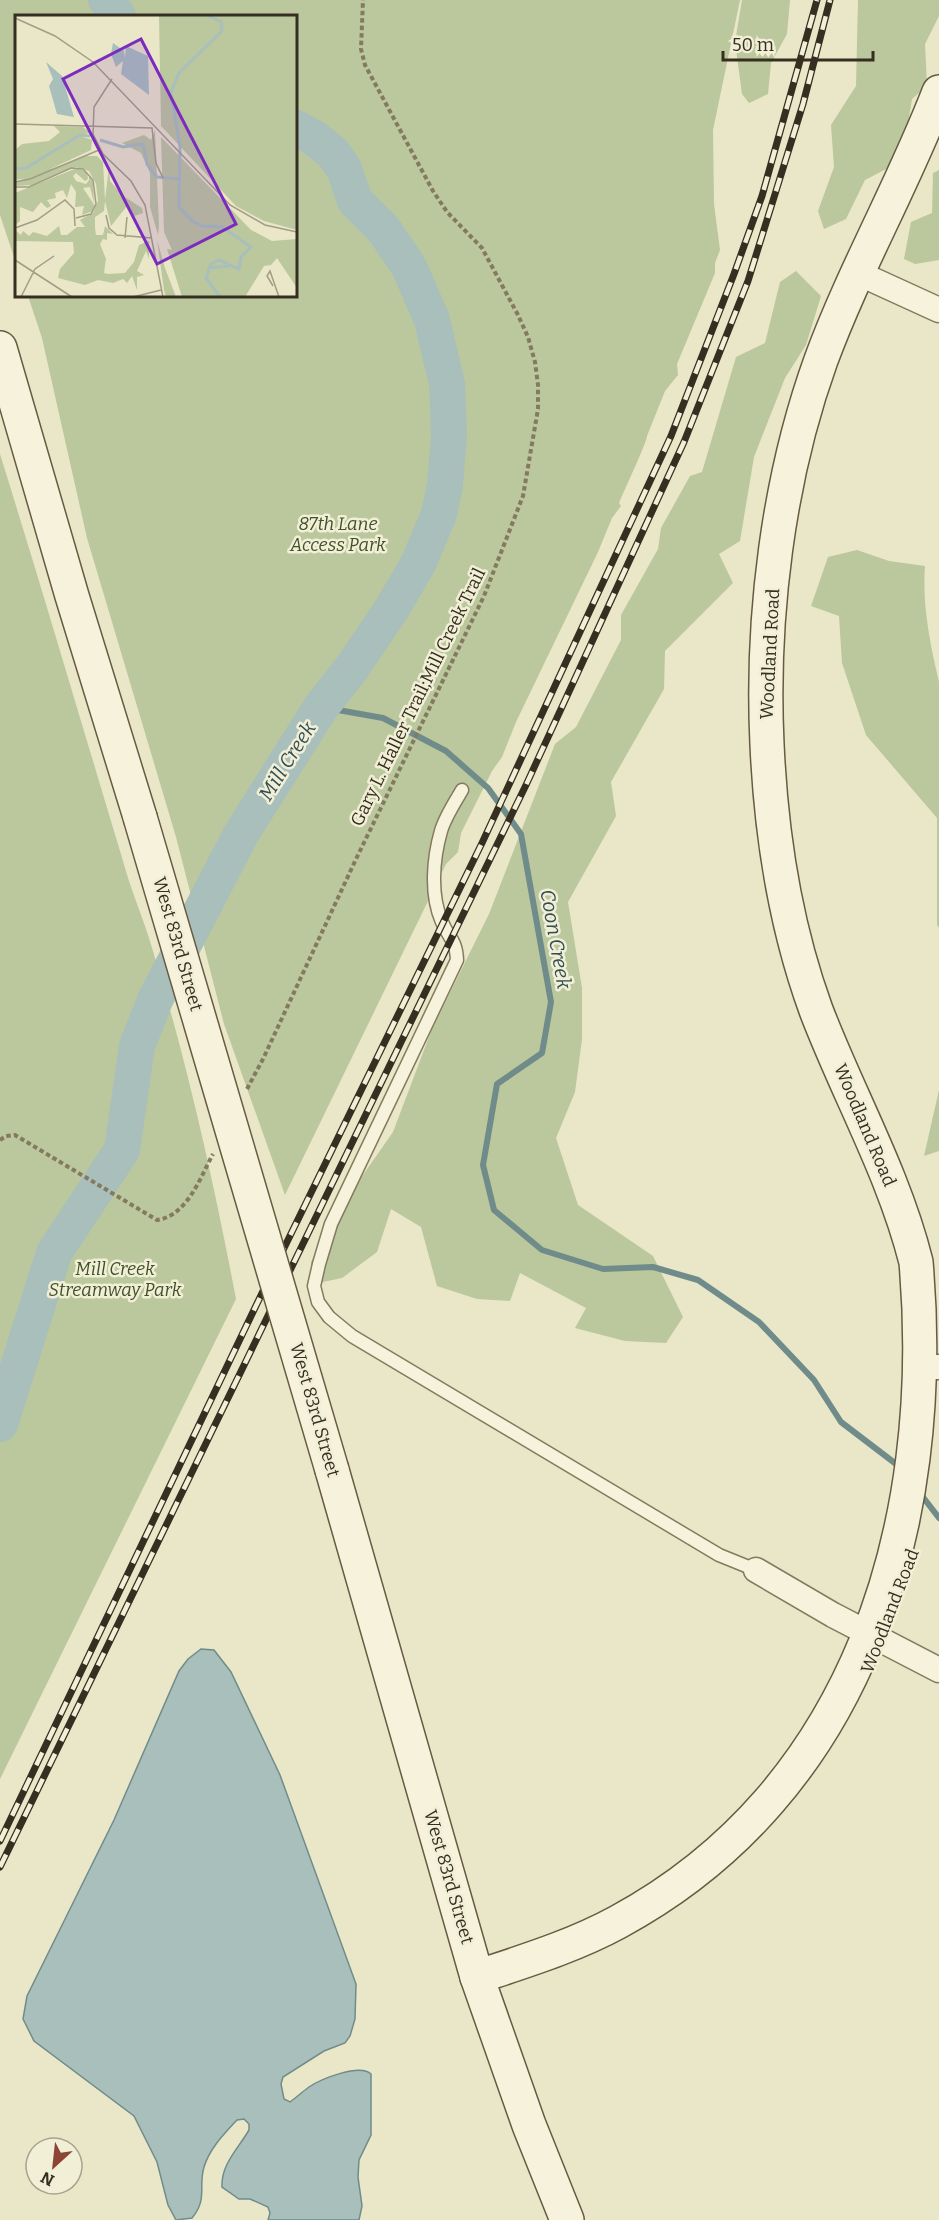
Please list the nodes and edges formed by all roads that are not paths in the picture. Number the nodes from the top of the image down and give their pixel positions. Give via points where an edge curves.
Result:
1 (939, 92) edge
2 (858, 273) junction
3 (939, 310) edge
4 (0, 348) edge
5 (462, 790) dead end
6 (936, 1367) edge
7 (756, 1570) joint
8 (883, 1641) junction
9 (939, 1670) edge
10 (477, 1977) junction
11 (567, 2220) edge

1 - 2 main road, Woodland Road
2 - 3 street
2 - 6 main road, Woodland Road via 813,384 784,504 769,630 768,770 778,857 801,964 909,1236
4 - 10 main road, West 83rd Street, bridge via 332,1470
5 - 7 lane via 441,830 434,894 458,960 331,1224 314,1286 318,1302 352,1336 719,1555
6 - 8 main road, Woodland Road via 927,1491 911,1564
7 - 8 street
8 - 9 street
8 - 10 main road, Woodland Road via 845,1712 802,1773 711,1861 607,1928
10 - 11 main road, West 83rd Street

